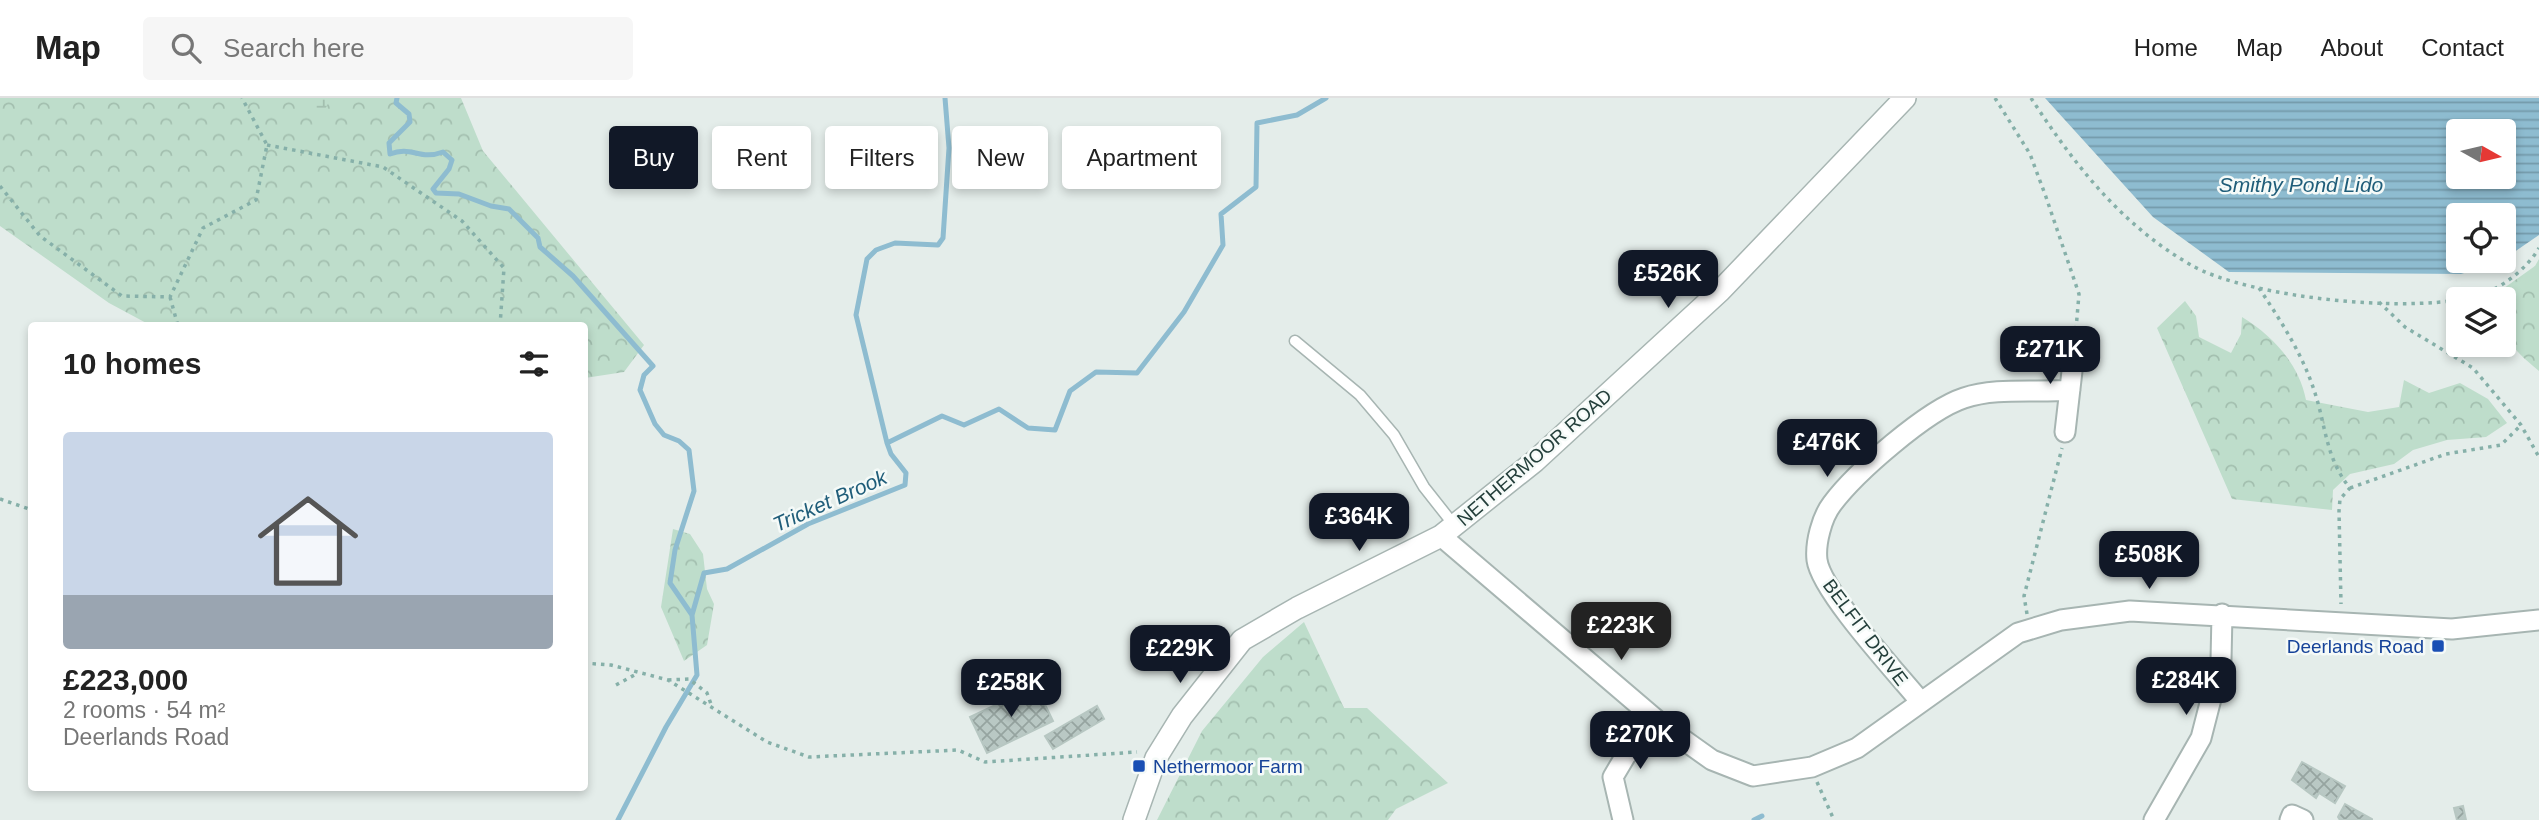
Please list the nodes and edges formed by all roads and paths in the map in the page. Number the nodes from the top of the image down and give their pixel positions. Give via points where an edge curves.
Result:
1 (242, 98) edge
2 (1905, 98) edge
3 (1994, 98) edge
4 (2031, 98) edge
5 (267, 145) junction
6 (0, 186) edge
7 (2539, 247) edge
8 (2259, 288) junction
9 (170, 297) junction
10 (2377, 301) junction
11 (177, 322) edge
12 (500, 322) edge
13 (1295, 341) dead end
14 (2075, 345) joint
15 (2070, 390) junction
16 (2521, 425) junction
17 (2065, 432) joint
18 (2539, 457) edge
19 (2350, 488) junction
20 (0, 499) edge
21 (28, 509) edge
22 (1448, 531) junction
23 (2222, 614) junction
24 (2539, 620) edge
25 (2342, 624) junction
26 (2029, 630) junction
27 (588, 663) edge
28 (639, 673) junction
29 (668, 680) junction
30 (617, 685) dead end
31 (1920, 701) junction
32 (711, 706) junction
33 (1660, 723) junction
34 (1156, 758) junction
35 (1812, 767) junction
36 (1134, 820) edge
37 (1623, 820) edge
38 (1834, 820) edge
39 (2154, 820) edge
40 (2290, 820) edge
41 (2303, 820) edge

1 - 5 path
2 - 22 street, NETHERMOOR ROAD via 1720,291 1535,461
3 - 14 path via 2030,154 2079,294
4 - 8 path via 2068,155 2108,202 2192,266
5 - 9 path via 256,200 203,228
5 - 12 path via 383,167 462,221 503,268
6 - 9 path via 40,236 122,296
7 - 10 path via 2530,265 2484,293 2432,303
8 - 10 path
8 - 19 path via 2301,358 2315,392 2335,470
9 - 11 path
10 - 16 path via 2405,327 2473,368
13 - 22 lane via 1360,395 1394,435
14 - 15 street
15 - 17 street
15 - 31 street, BELFIT DRIVE via 1963,398 1917,425 1830,506 1817,560 1826,584
16 - 18 path
16 - 19 path via 2501,445 2446,454
17 - 26 path via 2024,596
19 - 25 path via 2340,499 2339,511
20 - 21 path
22 - 33 street
22 - 34 street, NETHERMOOR ROAD via 1242,640 1182,716
23 - 25 street
23 - 26 street via 2130,611 2061,620
23 - 39 street via 2221,660 2201,738
24 - 25 street via 2452,629
26 - 31 street
27 - 28 path
28 - 29 path
28 - 30 path
29 - 32 path
29 - 32 path via 689,679 707,693
31 - 35 street via 1857,748
32 - 34 path via 768,742 809,757 958,750 985,762 1135,751
33 - 35 street via 1712,760 1753,776
33 - 37 street via 1626,755 1613,777
34 - 36 street, NETHERMOOR ROAD
35 - 38 path
40 - 41 street via 2292,815

